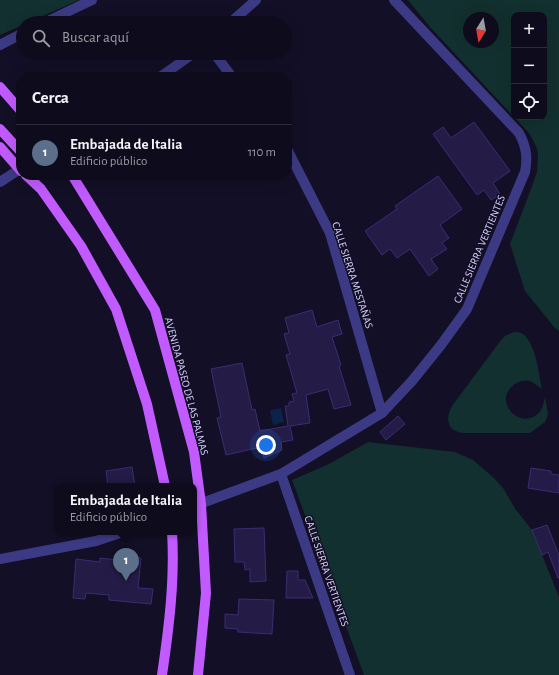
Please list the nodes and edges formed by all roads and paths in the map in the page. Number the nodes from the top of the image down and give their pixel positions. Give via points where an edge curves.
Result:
1 (92, 0) edge
2 (256, 0) edge
3 (394, 0) edge
4 (59, 16) edge
5 (238, 16) edge
6 (16, 37) edge
7 (0, 45) edge
8 (184, 60) edge
9 (219, 60) edge
10 (167, 72) edge
11 (228, 72) edge
12 (0, 88) edge
13 (16, 106) edge
14 (0, 129) edge
15 (0, 147) edge
16 (16, 147) edge
17 (292, 160) edge
18 (16, 165) edge
19 (16, 175) edge
20 (31, 180) edge
21 (36, 180) edge
22 (75, 180) edge
23 (0, 182) edge
24 (41, 189) junction
25 (382, 413) junction
26 (281, 474) junction
27 (164, 483) edge
28 (196, 483) edge
29 (197, 505) edge
30 (114, 535) edge
31 (172, 535) edge
32 (0, 559) edge
33 (162, 675) edge
34 (198, 675) edge
35 (350, 675) edge

1 - 4 street
2 - 5 street
3 - 25 street, CALLE SIERRA VERTIENTES via 519,133 526,148 527,160 525,172 467,309 412,381
6 - 7 street
8 - 10 street
9 - 11 street
12 - 13 main road
14 - 16 main road
15 - 18 main road
17 - 25 street, CALLE SIERRA MESTAÑAS via 330,233
19 - 23 street
20 - 24 main road
21 - 24 main road
22 - 28 main road, AVENIDA PASEO DE LAS PALMAS via 155,310 194,452
24 - 27 main road via 81,246 116,309 147,404
25 - 26 street, CALLE SIERRA VERTIENTES
26 - 29 street, CALLE SIERRA VERTIENTES
26 - 35 street, CALLE SIERRA VERTIENTES
29 - 34 main road, AVENIDA PASEO DE LAS PALMAS via 206,593
30 - 32 street via 96,541
31 - 33 main road via 172,581

